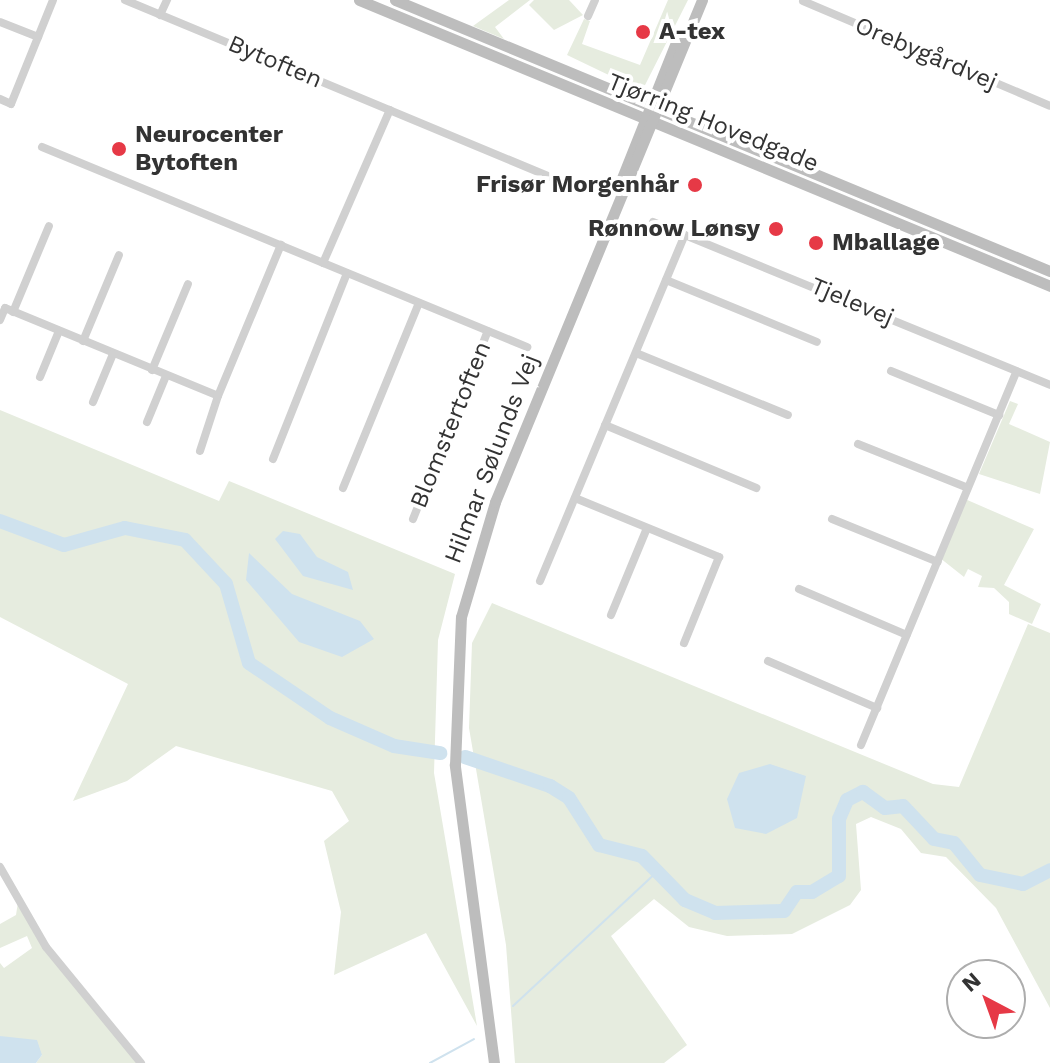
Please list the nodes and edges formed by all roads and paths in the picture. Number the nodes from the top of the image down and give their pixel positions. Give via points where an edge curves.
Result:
1 (53, 0) edge
2 (125, 0) edge
3 (157, 0) edge
4 (167, 0) edge
5 (359, 0) edge
6 (395, 0) edge
7 (595, 0) edge
8 (694, 0) edge
9 (702, 0) edge
10 (803, 1) edge
11 (156, 13) junction
12 (588, 16) dead end
13 (0, 22) edge
14 (38, 37) junction
15 (0, 99) edge
16 (1050, 106) edge
17 (654, 107) junction
18 (390, 110) junction
19 (648, 120) junction
20 (42, 147) dead end
21 (574, 187) dead end
22 (653, 222) dead end
23 (49, 226) dead end
24 (685, 235) junction
25 (281, 245) junction
26 (119, 255) dead end
27 (323, 263) junction
28 (1050, 271) edge
29 (347, 273) junction
30 (666, 280) junction
31 (188, 284) dead end
32 (1050, 286) edge
33 (419, 303) junction
34 (13, 312) junction
35 (0, 320) edge
36 (59, 331) junction
37 (488, 331) junction
38 (83, 341) junction
39 (817, 342) dead end
40 (527, 347) dead end
41 (636, 353) junction
42 (113, 354) junction
43 (152, 370) junction
44 (891, 371) dead end
45 (1017, 371) junction
46 (166, 376) junction
47 (40, 377) dead end
48 (1050, 385) edge
49 (218, 396) junction
50 (93, 402) dead end
51 (788, 415) dead end
52 (999, 415) junction
53 (147, 422) dead end
54 (605, 425) junction
55 (858, 444) dead end
56 (200, 451) dead end
57 (273, 459) dead end
58 (343, 488) dead end
59 (756, 488) dead end
60 (968, 488) junction
61 (575, 498) junction
62 (413, 519) dead end
63 (832, 519) dead end
64 (647, 528) junction
65 (938, 562) junction
66 (540, 581) dead end
67 (799, 589) dead end
68 (611, 615) dead end
69 (907, 635) junction
70 (684, 643) dead end
71 (768, 661) dead end
72 (877, 708) junction
73 (861, 745) dead end
74 (0, 867) edge
75 (141, 1063) edge
76 (494, 1063) edge

1 - 14 street
2 - 11 street, Bytoften
3 - 11 street
4 - 11 street
5 - 19 main road, Tjørring Hovedgade
6 - 17 main road, Tjørring Hovedgade
7 - 12 street
8 - 17 main road
9 - 17 main road
10 - 16 street, Orebygårdvej
11 - 18 street, Bytoften
13 - 14 street
14 - 15 street via 11,104
17 - 19 main road, Hilmar Sølunds Vej
17 - 28 main road, Tjørring Hovedgade
18 - 21 street, Bytoften
18 - 27 street
19 - 32 main road, Tjørring Hovedgade
19 - 76 main road, Hilmar Sølunds Vej via 486,524 457,645 455,765
20 - 25 street, Blomstertoften
22 - 24 street, Tjelevej
23 - 34 street
24 - 30 street
24 - 45 street, Tjelevej
25 - 27 street, Blomstertoften
25 - 49 street
26 - 38 street
27 - 29 street, Blomstertoften
29 - 33 street, Blomstertoften
29 - 57 street
30 - 39 street
30 - 41 street
31 - 43 street
33 - 37 street, Blomstertoften
33 - 58 street
34 - 35 street via 5,308
34 - 36 street
36 - 38 street
36 - 47 street
37 - 40 street, Blomstertoften
37 - 62 street, Blomstertoften
38 - 42 street
41 - 51 street
41 - 54 street
42 - 43 street
42 - 50 street
43 - 46 street
44 - 52 street
45 - 48 street, Tjelevej
45 - 52 street
46 - 49 street
46 - 53 street
49 - 56 street
52 - 60 street
54 - 59 street
54 - 61 street
55 - 60 street
60 - 65 street
61 - 64 street
61 - 66 street
63 - 65 street
64 - 68 street
64 - 70 street via 719,557
65 - 69 street
67 - 69 street
69 - 72 street
71 - 72 street
72 - 73 street
74 - 75 street via 46,947

